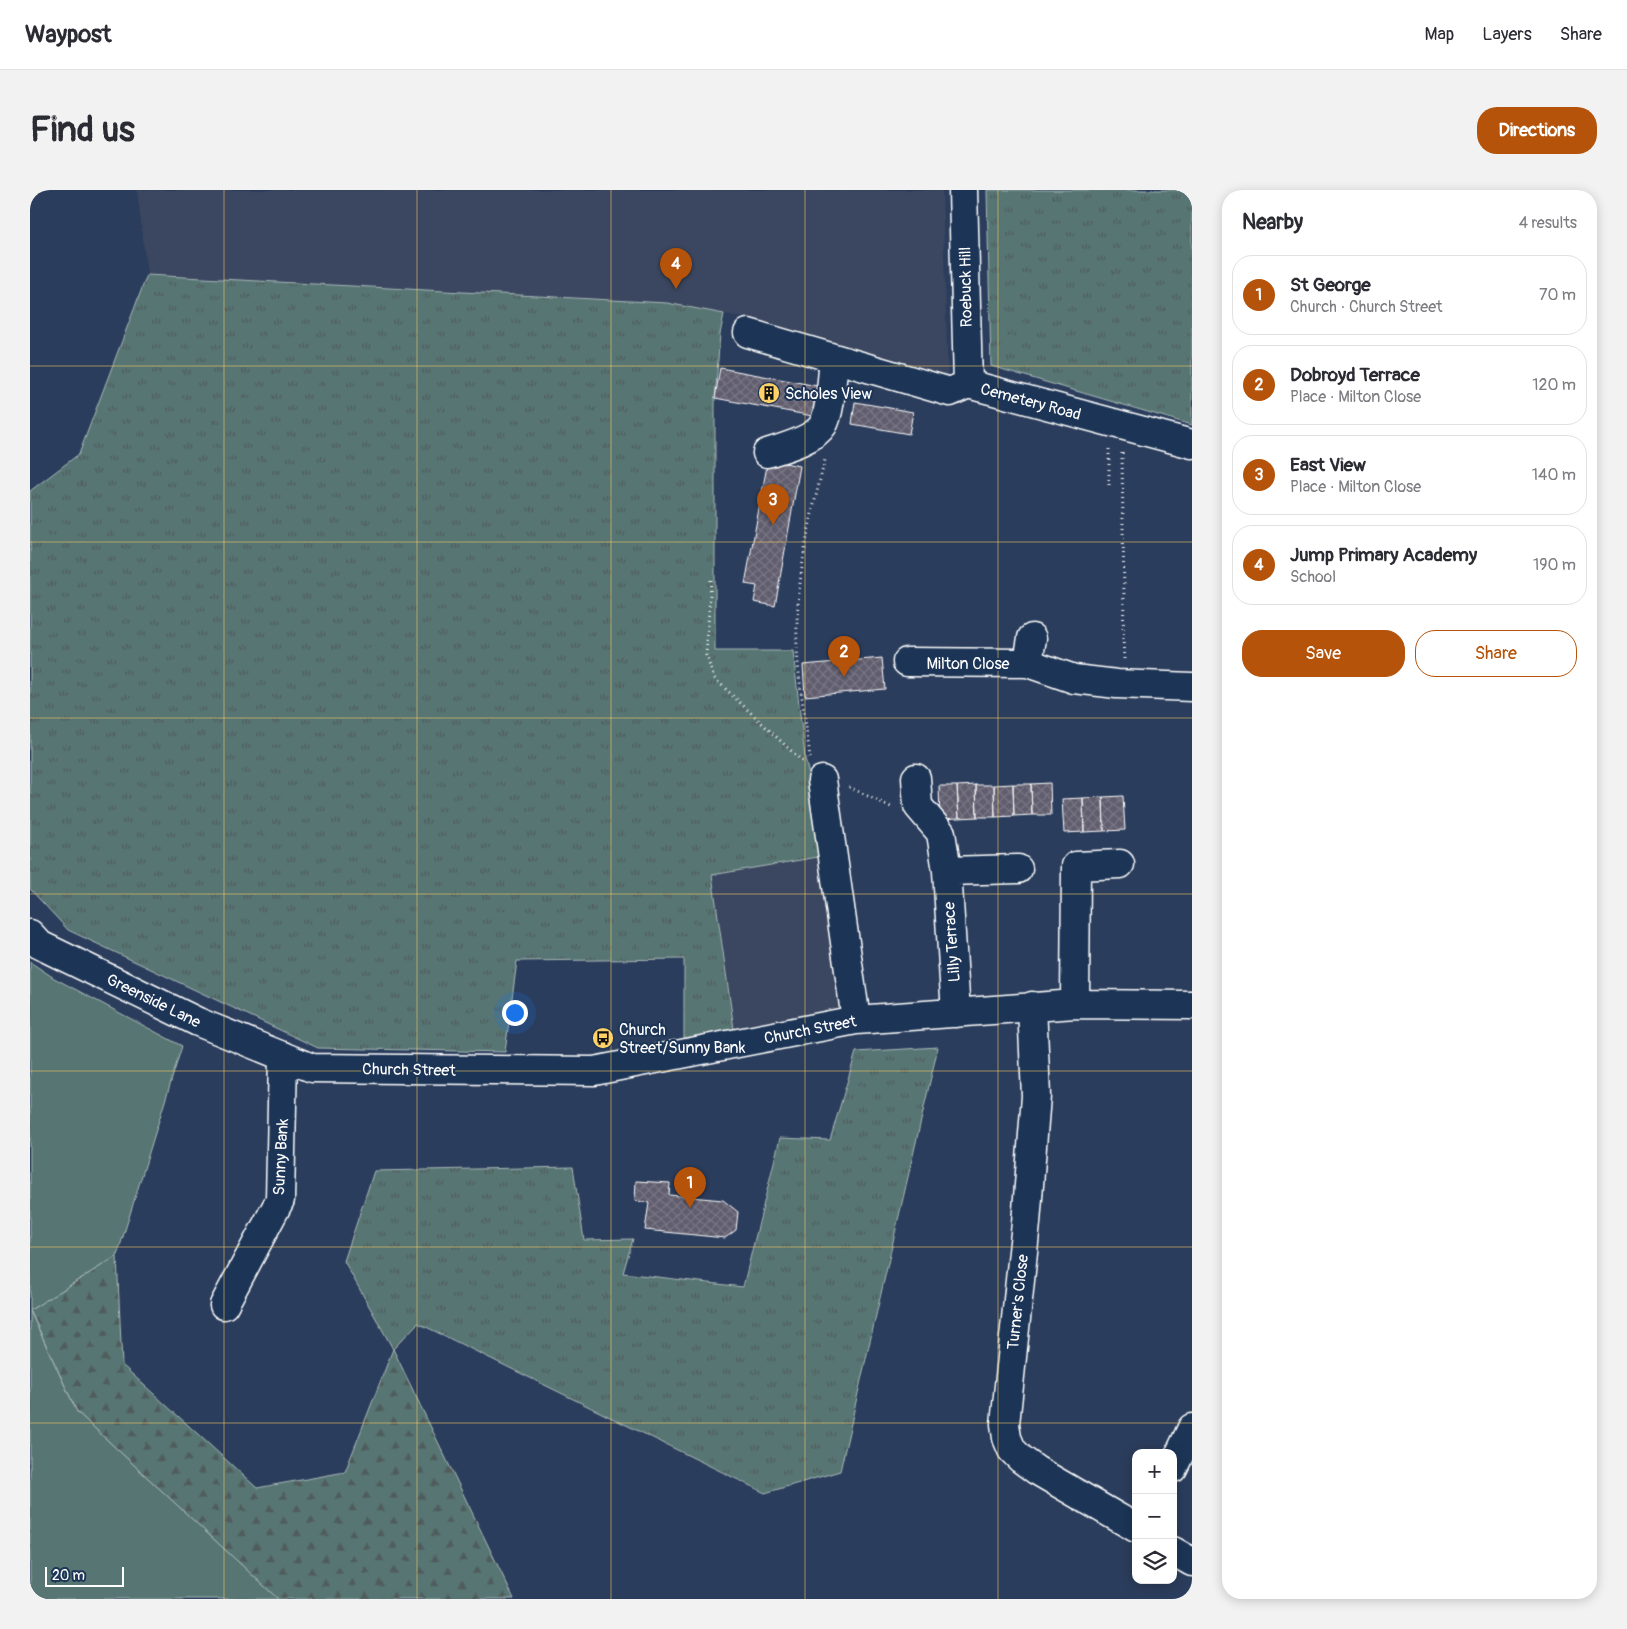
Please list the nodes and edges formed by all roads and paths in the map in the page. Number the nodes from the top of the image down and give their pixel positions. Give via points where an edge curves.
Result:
1 (963, 190) edge
2 (748, 333) dead end
3 (838, 360) junction
4 (968, 384) junction
5 (1115, 423) junction
6 (1192, 444) edge
7 (767, 453) dead end
8 (826, 454) dead end
9 (1109, 489) dead end
10 (711, 580) dead end
11 (1123, 638) dead end
12 (907, 662) dead end
13 (1192, 687) edge
14 (916, 778) dead end
15 (822, 780) junction
16 (895, 809) dead end
17 (1120, 864) dead end
18 (1018, 869) dead end
19 (947, 871) junction
20 (30, 934) edge
21 (1075, 1004) junction
22 (1192, 1005) edge
23 (1032, 1006) junction
24 (956, 1013) junction
25 (856, 1020) junction
26 (283, 1056) junction
27 (224, 1305) dead end
28 (1192, 1428) edge
29 (1177, 1460) edge
30 (1132, 1526) edge
31 (1177, 1553) edge
32 (1192, 1562) edge

1 - 4 street, Roebuck Hill
2 - 3 street
3 - 4 street, Cemetery Road via 950,392
3 - 7 street via 823,424 800,442
4 - 5 street, Cemetery Road
5 - 6 street, Cemetery Road
5 - 9 path
5 - 11 path
8 - 15 path via 813,506 800,586 797,648 810,759
10 - 15 path via 706,655 714,678
12 - 13 street, Milton Close via 1030,651 1074,679
14 - 19 street, Lilly Terrace via 918,806 941,833
15 - 16 path via 852,788
15 - 25 street
17 - 21 street via 1076,866
18 - 19 street
19 - 24 street, Lilly Terrace
20 - 26 street, Greenside Lane via 40,945 180,1013
21 - 22 street, Church Street
21 - 23 street, Church Street
23 - 24 street, Church Street
23 - 30 street, Turner's Close via 1036,1096 1008,1388 1007,1438 1012,1450 1036,1470
24 - 25 street, Church Street
25 - 26 street, Church Street via 594,1071 312,1068
26 - 27 street, Sunny Bank via 280,1200
28 - 29 street
31 - 32 street

